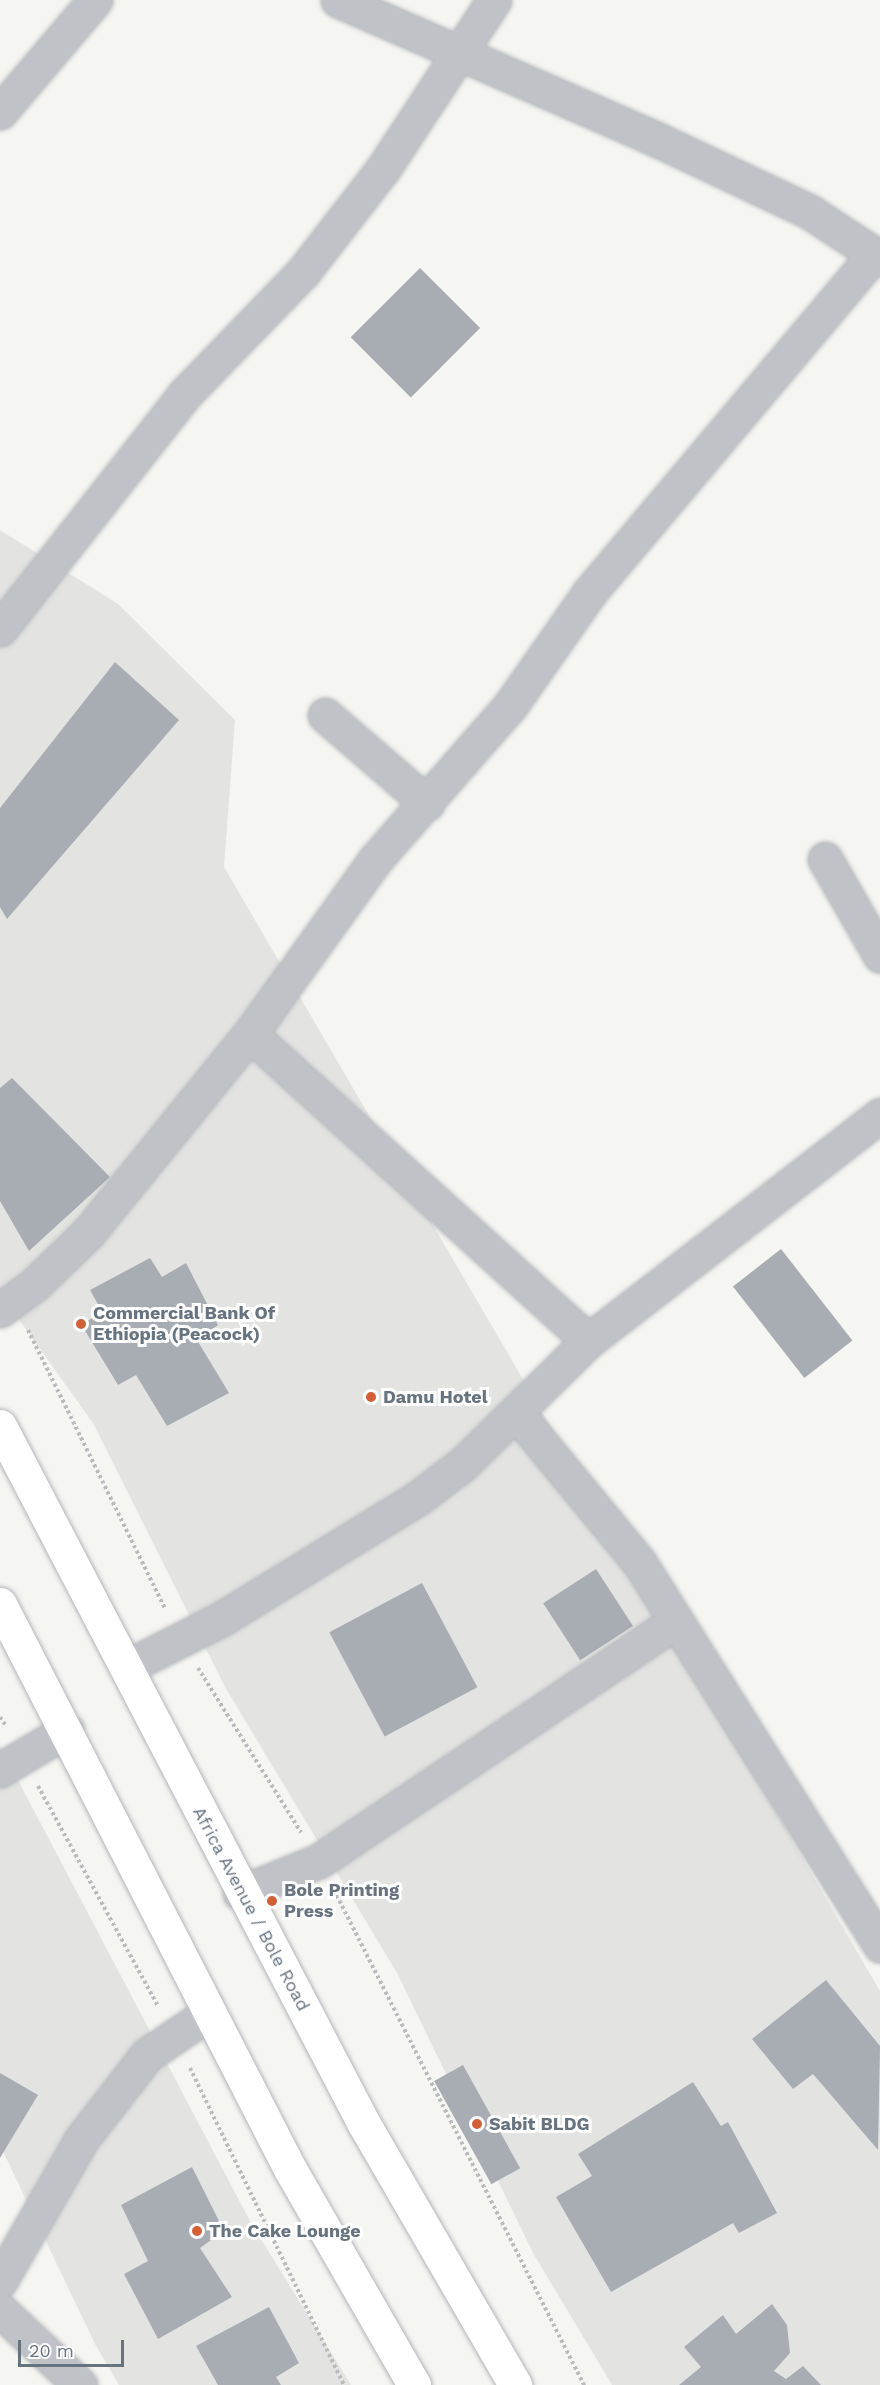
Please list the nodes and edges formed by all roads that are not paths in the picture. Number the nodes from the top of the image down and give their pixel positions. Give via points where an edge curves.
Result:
1 (95, 0) edge
2 (338, 0) edge
3 (494, 0) edge
4 (455, 51) junction
5 (0, 111) edge
6 (877, 256) edge
7 (0, 629) edge
8 (325, 715) dead end
9 (426, 803) junction
10 (825, 859) dead end
11 (880, 955) edge
12 (250, 1035) junction
13 (880, 1115) edge
14 (7, 1305) edge
15 (588, 1341) junction
16 (517, 1414) junction
17 (0, 1426) edge
18 (0, 1604) edge
19 (676, 1621) junction
20 (127, 1667) junction
21 (67, 1730) junction
22 (0, 1770) edge
23 (240, 1893) junction
24 (880, 1945) edge
25 (209, 2013) junction
26 (0, 2281) edge
27 (0, 2310) edge
28 (80, 2385) edge
29 (414, 2385) edge
30 (515, 2385) edge

1 - 5 street
2 - 4 street
3 - 4 street
4 - 6 street via 800,207
4 - 7 street via 383,168 303,272 184,395
6 - 9 street via 589,593 510,706
8 - 9 street
9 - 12 street via 375,860
10 - 11 street
12 - 14 street via 88,1233
12 - 15 street
13 - 15 street
15 - 16 street
16 - 19 street via 614,1528
16 - 20 street via 418,1498 180,1640
17 - 20 main road, Africa Avenue / Bole Road
18 - 21 main road
19 - 23 street via 319,1861
19 - 24 street
20 - 23 main road, Africa Avenue / Bole Road
21 - 22 street
21 - 25 main road
23 - 30 main road, Africa Avenue / Bole Road via 364,2124
25 - 26 street via 147,2055 81,2140
25 - 29 main road via 290,2169
27 - 28 street

